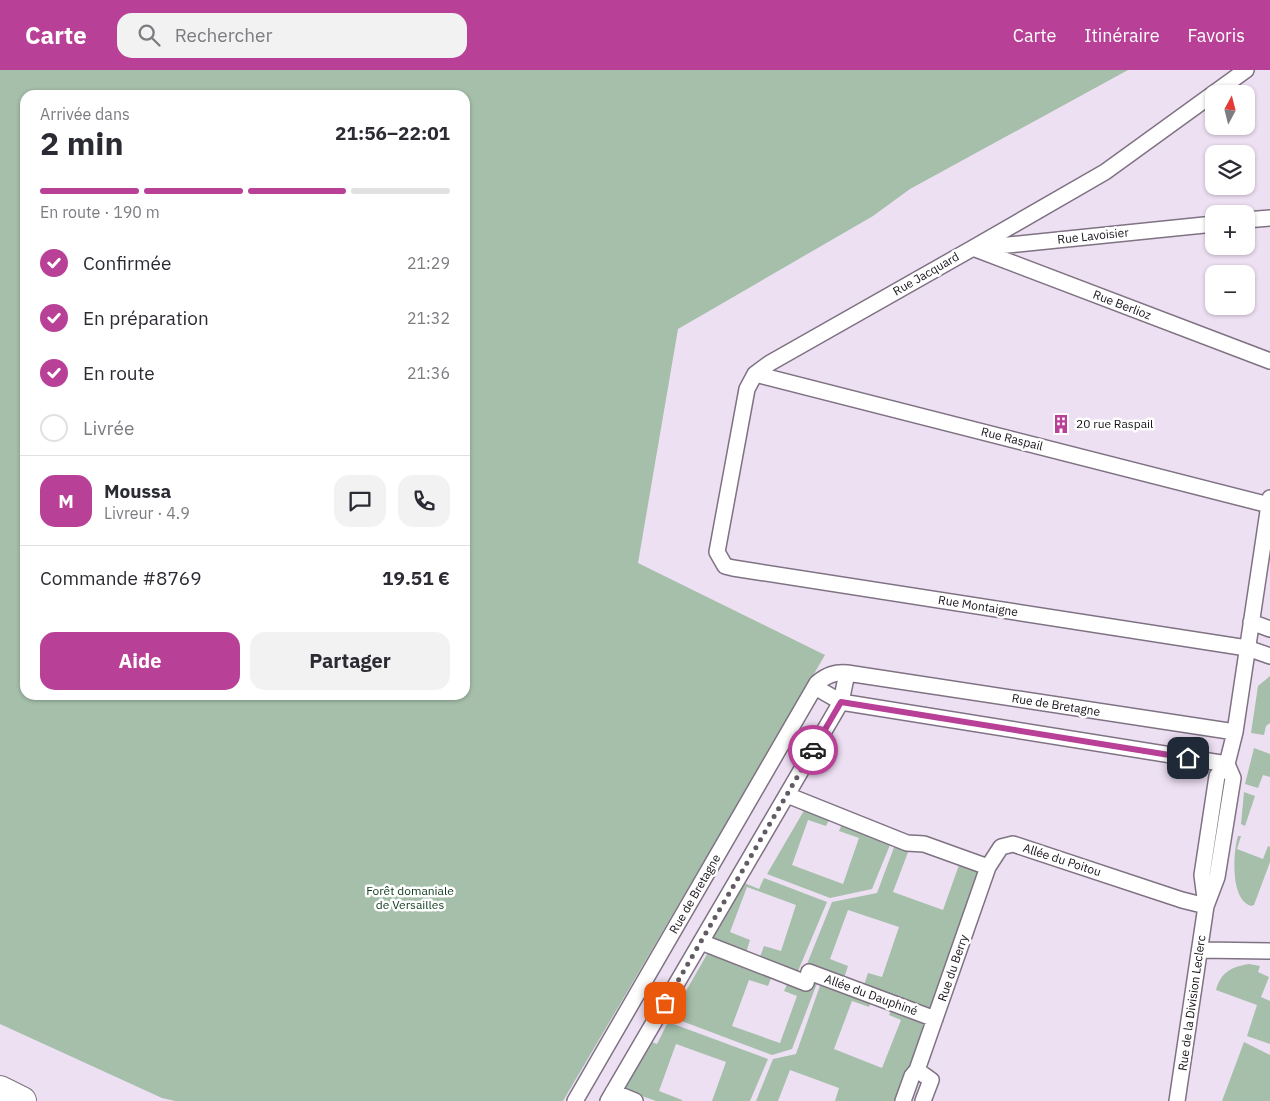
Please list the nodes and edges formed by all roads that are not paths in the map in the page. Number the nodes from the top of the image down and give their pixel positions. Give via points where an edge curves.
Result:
1 (1246, 70) edge
2 (1270, 218) edge
3 (1255, 219) edge
4 (1205, 225) edge
5 (973, 248) junction
6 (1270, 361) edge
7 (755, 374) junction
8 (1270, 501) edge
9 (1268, 523) edge
10 (1251, 622) junction
11 (1270, 629) edge
12 (1247, 648) junction
13 (1270, 656) edge
14 (847, 673) junction
15 (815, 687) junction
16 (841, 702) junction
17 (1235, 732) junction
18 (1227, 764) junction
19 (788, 795) junction
20 (988, 867) junction
21 (1206, 906) junction
22 (701, 942) junction
23 (1200, 950) junction
24 (1270, 951) edge
25 (935, 1018) junction
26 (917, 1070) junction
27 (0, 1090) edge
28 (611, 1097) edge
29 (22, 1101) edge
30 (575, 1101) edge
31 (634, 1101) edge
32 (903, 1101) edge
33 (923, 1101) edge
34 (1177, 1101) edge

1 - 5 street, Rue Jacquard via 1105,172
2 - 3 street
4 - 5 street, Rue Lavoisier
5 - 6 street, Rue Berlioz
5 - 7 street, Rue Jacquard
7 - 8 street, Rue Raspail
7 - 12 street, Rue Montaigne via 746,389 718,552 725,566
8 - 9 street, Rue de la Division Leclerc
9 - 10 street, Rue de la Division Leclerc
10 - 11 street
10 - 12 street, Rue de la Division Leclerc
12 - 13 street, Rue Montaigne
12 - 17 street, Rue de la Division Leclerc
14 - 15 street, Rue de Bretagne via 837,672 825,677
14 - 16 street
14 - 17 street, Rue de Bretagne
15 - 16 street
15 - 30 street, Rue de Bretagne
16 - 18 street
16 - 19 street
17 - 18 street, Rue de la Division Leclerc
18 - 21 street, Rue de la Division Leclerc via 1233,778 1217,877
19 - 20 street via 907,844 924,844
19 - 22 street
20 - 21 street, Allée du Poitou via 1001,847 1013,844
20 - 25 street, Rue du Berry
21 - 23 street, Rue de la Division Leclerc
22 - 25 street, Allée du Dauphiné via 806,983 809,972
22 - 28 street
23 - 24 street
23 - 34 street, Rue de la Division Leclerc
25 - 26 street, Rue du Berry
26 - 32 street, Rue du Berry
26 - 33 street via 931,1080
27 - 29 highway
28 - 31 street

